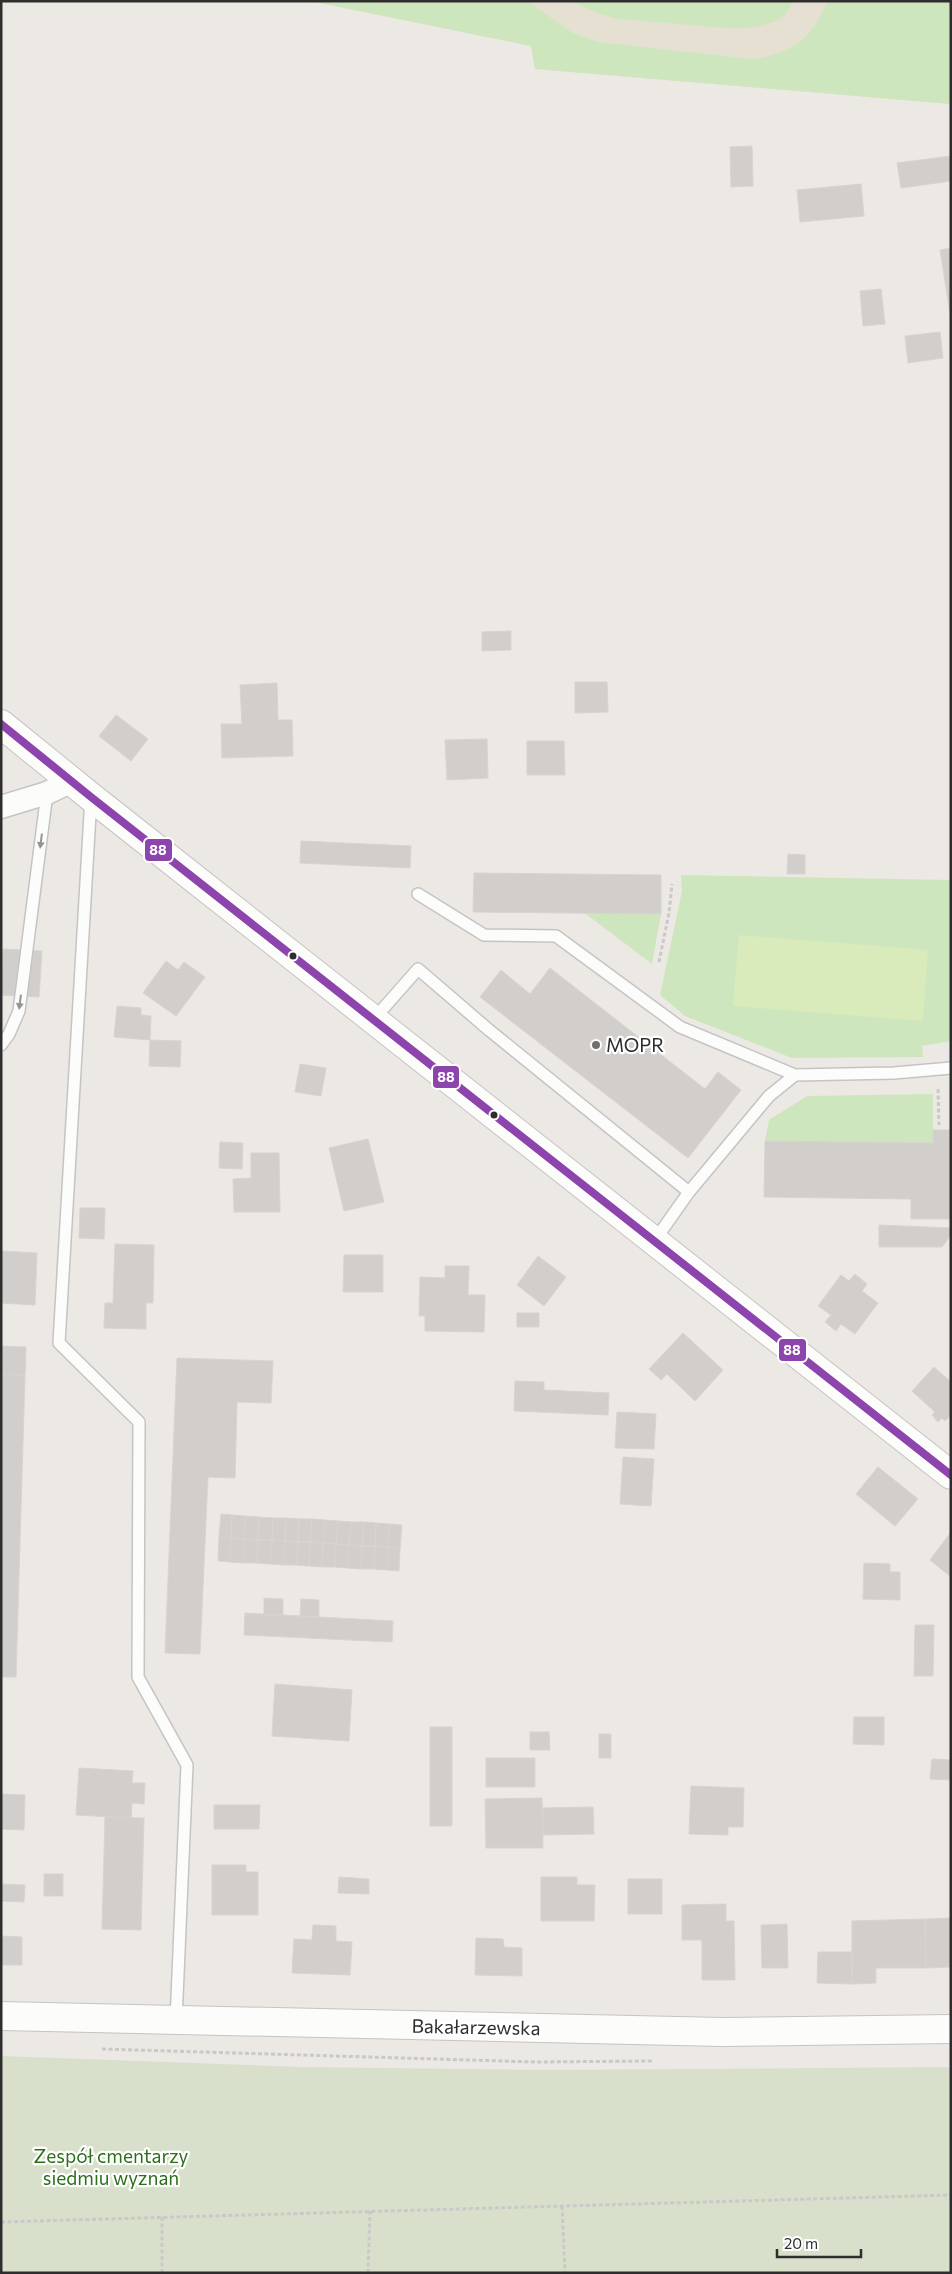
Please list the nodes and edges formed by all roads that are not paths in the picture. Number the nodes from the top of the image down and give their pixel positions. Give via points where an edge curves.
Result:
1 (1, 724) edge
2 (82, 789) junction
3 (47, 792) junction
4 (1, 807) edge
5 (418, 894) dead end
6 (374, 1019) junction
7 (1, 1045) edge
8 (951, 1068) edge
9 (795, 1075) junction
10 (689, 1192) junction
11 (655, 1240) junction
12 (951, 1475) edge
13 (1, 2016) edge
14 (176, 2020) junction
15 (951, 2029) edge

1 - 2 street
2 - 3 street
2 - 6 street
2 - 14 lane via 59,1343 140,1422 138,1677 187,1765
3 - 4 street
3 -> 7 lane via 19,1011
5 - 9 lane via 484,935 556,936 680,1027
6 - 10 lane via 418,969
6 - 11 street
8 - 9 lane
9 - 10 lane via 769,1096
10 - 11 lane
11 - 12 street
13 - 14 street, Bakałarzewska
14 - 15 street, Bakałarzewska via 723,2032

